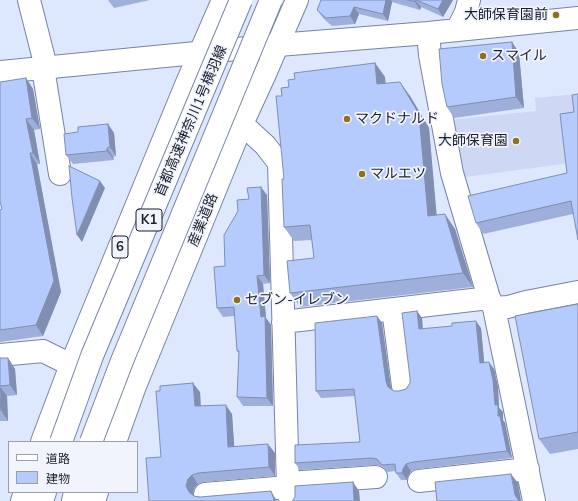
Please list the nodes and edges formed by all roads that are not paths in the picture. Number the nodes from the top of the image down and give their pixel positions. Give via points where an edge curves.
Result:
1 (29, 0) edge
2 (223, 0) edge
3 (241, 0) edge
4 (271, 0) edge
5 (297, 0) edge
6 (469, 0) edge
7 (578, 18) edge
8 (457, 30) junction
9 (428, 33) junction
10 (278, 45) junction
11 (200, 53) junction
12 (44, 67) junction
13 (0, 72) edge
14 (242, 124) junction
15 (60, 174) dead end
16 (571, 289) edge
17 (491, 303) junction
18 (394, 309) junction
19 (282, 322) junction
20 (0, 355) edge
21 (71, 366) junction
22 (403, 386) dead end
23 (42, 441) edge
24 (61, 441) edge
25 (91, 441) edge
26 (115, 441) edge
27 (528, 469) junction
28 (376, 477) dead end
29 (419, 481) dead end
30 (289, 490) edge
31 (205, 494) dead end
32 (534, 501) edge

1 - 12 main road
2 - 11 main road, 6
3 - 24 main road, 首都高速神奈川1号横羽線 / K1, bridge via 92,356
4 - 25 main road, 首都高速神奈川1号横羽線 / K1, bridge
5 - 10 main road, 産業道路
6 - 8 main road
7 - 8 main road via 534,29 506,17
8 - 9 main road
9 - 10 main road
9 - 17 main road via 452,173
10 - 11 main road
10 - 14 main road, 産業道路
11 - 12 main road
11 - 21 main road, 6
12 - 13 main road
12 - 15 main road
14 - 19 main road via 279,163
14 - 26 main road, 産業道路 via 135,386
16 - 17 main road via 524,297 508,307
17 - 18 main road
17 - 27 main road
18 - 19 main road
18 - 22 main road
19 - 30 main road
20 - 21 main road via 43,351
21 - 23 main road, 6
27 - 29 main road
27 - 32 main road
28 - 30 main road
30 - 31 main road

